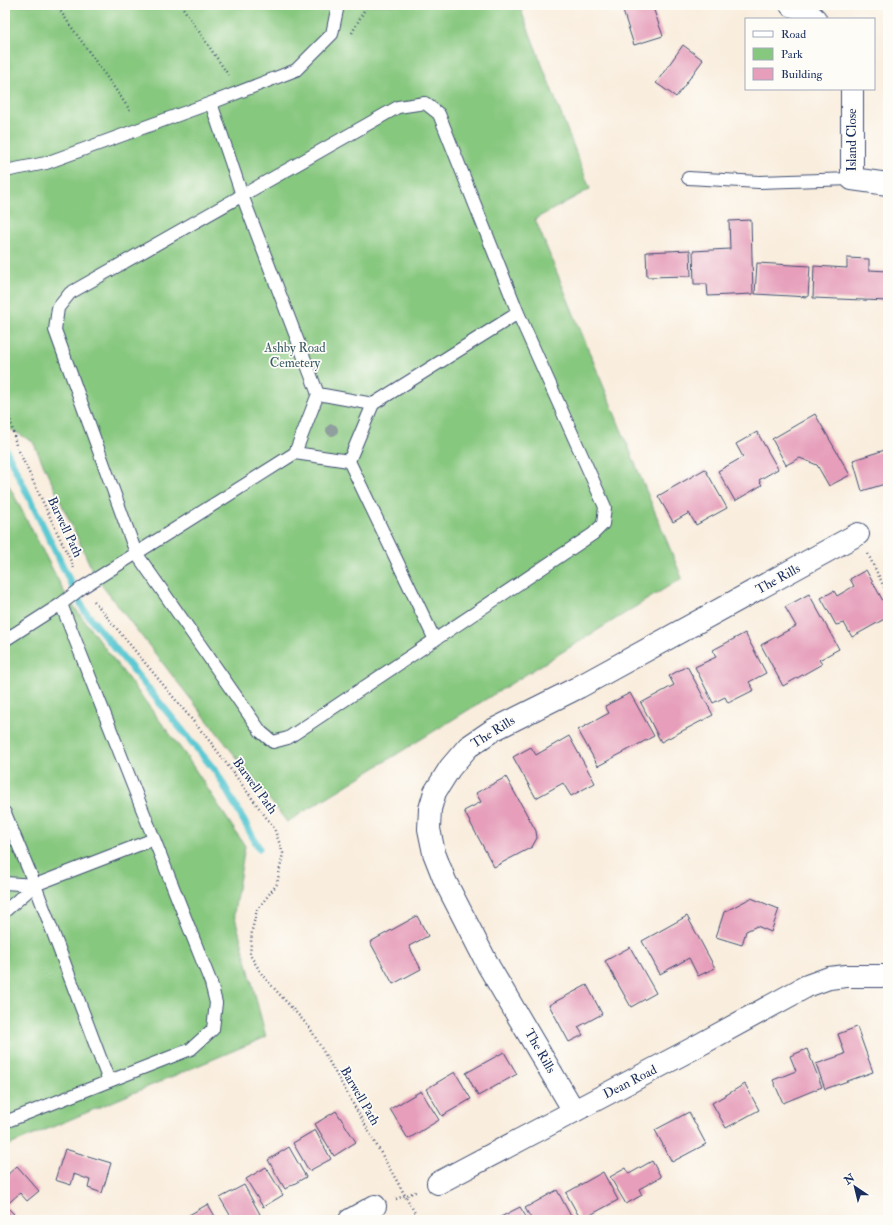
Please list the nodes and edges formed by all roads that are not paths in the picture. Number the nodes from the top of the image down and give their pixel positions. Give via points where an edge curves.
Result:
1 (338, 5) edge
2 (791, 5) edge
3 (814, 18) edge
4 (852, 90) edge
5 (211, 103) junction
6 (5, 171) edge
7 (688, 178) dead end
8 (852, 179) junction
9 (888, 184) edge
10 (242, 195) junction
11 (518, 313) junction
12 (318, 394) junction
13 (372, 404) junction
14 (295, 453) junction
15 (349, 461) junction
16 (858, 534) road end
17 (136, 553) junction
18 (61, 604) junction
19 (5, 640) edge
20 (435, 640) junction
21 (5, 813) edge
22 (154, 839) junction
23 (5, 883) edge
24 (34, 885) junction
25 (5, 910) edge
26 (888, 976) edge
27 (109, 1081) junction
28 (574, 1111) junction
29 (5, 1122) edge
30 (438, 1184) road end
31 (375, 1206) road end
32 (350, 1220) edge

1 - 5 lane via 332,34 296,70
2 - 3 street via 806,10
4 - 8 street, Island Close
5 - 6 lane via 46,163
5 - 10 lane
7 - 8 lane via 759,182
8 - 9 street, Island Close
10 - 11 lane via 398,107 425,103 439,114
10 - 12 lane
10 - 17 lane via 70,293 58,308 55,330
11 - 13 lane
11 - 20 lane via 605,507 602,524 593,534
12 - 13 lane
12 - 14 lane
13 - 15 lane
14 - 15 lane
14 - 17 lane
15 - 20 lane
16 - 28 street, The Rills via 579,687 493,730 468,747 450,768 435,792 430,809 430,830 434,854 445,881 489,967
17 - 18 lane
17 - 20 lane via 261,732 273,742 288,738
18 - 19 lane
18 - 22 lane
21 - 24 lane
22 - 24 lane
22 - 27 lane via 211,983 216,1003 213,1029 191,1049
23 - 24 lane
24 - 25 lane
24 - 27 lane
26 - 28 street, Dean Road via 829,978 807,986
27 - 29 lane
28 - 30 street, Dean Road
31 - 32 street

